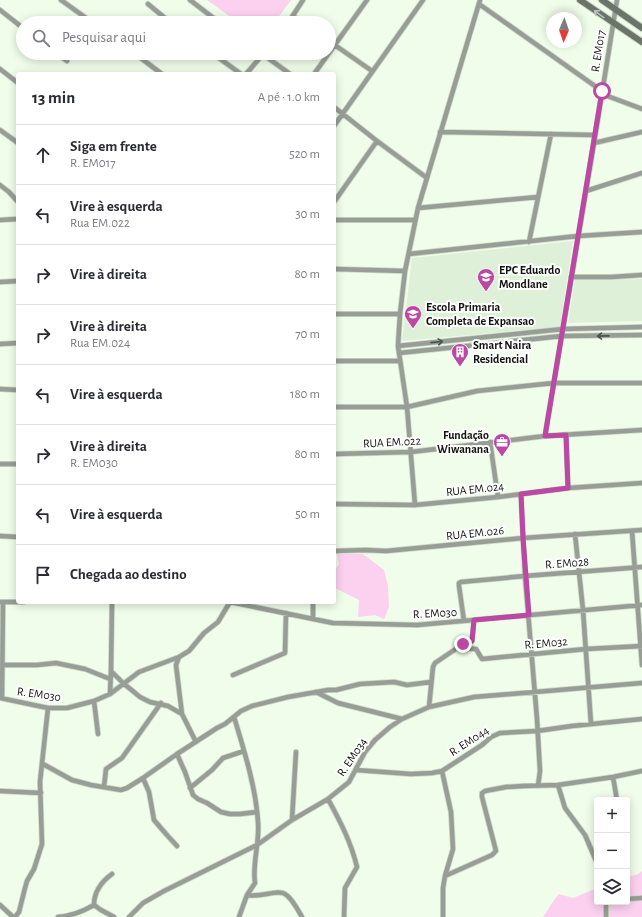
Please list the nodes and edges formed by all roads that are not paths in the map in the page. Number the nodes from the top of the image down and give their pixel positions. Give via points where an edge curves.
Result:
1 (61, 0) edge
2 (190, 0) edge
3 (303, 0) edge
4 (367, 0) edge
5 (423, 0) edge
6 (580, 0) edge
7 (602, 0) edge
8 (617, 0) edge
9 (480, 2) edge
10 (148, 4) dead end
11 (0, 10) edge
12 (615, 10) junction
13 (83, 16) edge
14 (163, 16) edge
15 (211, 16) edge
16 (293, 16) edge
17 (16, 23) edge
18 (613, 23) junction
19 (642, 28) edge
20 (642, 42) edge
21 (336, 45) edge
22 (336, 47) edge
23 (143, 60) edge
24 (222, 60) edge
25 (258, 60) edge
26 (271, 60) edge
27 (324, 60) edge
28 (0, 69) edge
29 (372, 71) junction
30 (159, 72) edge
31 (238, 72) edge
32 (248, 72) edge
33 (287, 72) edge
34 (316, 72) edge
35 (16, 82) edge
36 (602, 92) junction
37 (336, 109) edge
38 (642, 109) edge
39 (343, 114) junction
40 (336, 123) edge
41 (0, 130) edge
42 (440, 132) junction
43 (642, 132) edge
44 (551, 134) junction
45 (595, 135) junction
46 (377, 141) junction
47 (16, 142) edge
48 (594, 143) junction
49 (642, 173) edge
50 (427, 178) junction
51 (0, 185) edge
52 (586, 191) junction
53 (538, 197) junction
54 (336, 199) edge
55 (16, 200) edge
56 (418, 208) junction
57 (16, 219) edge
58 (0, 220) edge
59 (336, 220) edge
60 (415, 220) junction
61 (642, 232) edge
62 (578, 236) junction
63 (529, 242) junction
64 (409, 254) junction
65 (336, 269) edge
66 (405, 270) junction
67 (642, 275) edge
68 (571, 277) junction
69 (0, 282) edge
70 (16, 282) edge
71 (336, 314) edge
72 (400, 314) junction
73 (642, 327) edge
74 (563, 329) junction
75 (642, 335) edge
76 (562, 336) junction
77 (16, 343) edge
78 (0, 344) edge
79 (398, 346) junction
80 (399, 353) junction
81 (336, 361) edge
82 (400, 361) junction
83 (554, 383) junction
84 (642, 383) edge
85 (0, 389) edge
86 (16, 390) edge
87 (336, 407) edge
88 (407, 407) junction
89 (642, 430) edge
90 (566, 435) junction
91 (545, 436) junction
92 (490, 442) junction
93 (411, 452) junction
94 (336, 454) edge
95 (0, 464) edge
96 (16, 464) edge
97 (642, 483) edge
98 (568, 488) junction
99 (521, 494) junction
100 (498, 497) junction
101 (336, 504) edge
102 (415, 505) junction
103 (642, 530) edge
104 (632, 531) junction
105 (575, 534) junction
106 (0, 536) edge
107 (16, 536) edge
108 (523, 538) junction
109 (336, 552) edge
110 (642, 567) edge
111 (634, 568) junction
112 (580, 572) junction
113 (525, 576) junction
114 (1, 602) edge
115 (16, 602) edge
116 (112, 604) edge
117 (229, 604) edge
118 (240, 604) edge
119 (313, 604) edge
120 (640, 605) edge
121 (583, 610) junction
122 (286, 613) junction
123 (529, 615) junction
124 (313, 619) junction
125 (474, 620) junction
126 (464, 621) junction
127 (641, 646) edge
128 (458, 648) junction
129 (586, 649) junction
130 (1, 652) edge
131 (532, 654) junction
132 (179, 657) junction
133 (3, 665) junction
134 (642, 665) edge
135 (111, 671) junction
136 (233, 675) dead end
137 (110, 679) junction
138 (431, 682) junction
139 (123, 683) junction
140 (642, 683) edge
141 (588, 687) junction
142 (328, 690) junction
143 (316, 692) junction
144 (536, 692) junction
145 (110, 694) junction
146 (327, 697) junction
147 (1, 698) edge
148 (94, 701) junction
149 (162, 703) junction
150 (429, 707) junction
151 (48, 708) junction
152 (182, 714) junction
153 (234, 717) junction
154 (402, 718) junction
155 (642, 719) edge
156 (591, 724) junction
157 (537, 731) junction
158 (98, 734) dead end
159 (196, 742) junction
160 (244, 751) junction
161 (296, 752) dead end
162 (177, 754) junction
163 (43, 764) junction
164 (356, 770) junction
165 (442, 770) junction
166 (642, 771) edge
167 (613, 777) junction
168 (143, 778) junction
169 (538, 786) junction
170 (558, 786) junction
171 (104, 788) junction
172 (190, 788) junction
173 (0, 791) edge
174 (41, 793) junction
175 (616, 797) edge
176 (328, 799) junction
177 (257, 812) junction
178 (292, 820) junction
179 (257, 845) junction
180 (177, 846) dead end
181 (594, 854) edge
182 (112, 874) dead end
183 (445, 876) junction
184 (247, 895) junction
185 (642, 898) edge
186 (630, 899) edge
187 (0, 904) edge
188 (94, 904) junction
189 (606, 905) edge
190 (14, 917) edge
191 (58, 917) edge
192 (114, 917) edge
193 (129, 917) edge
194 (240, 917) edge
195 (302, 917) edge
196 (344, 917) edge
197 (443, 917) edge
198 (606, 917) edge

1 - 13 street
2 - 15 street
3 - 16 street
4 - 21 street
5 - 29 street
18 -> 6 street
7 - 12 street
8 - 12 street, R. EM017
9 - 36 street
9 - 42 street
10 - 14 street
11 - 17 street
12 - 18 street, R. EM017
12 - 19 street
18 - 20 street
18 - 36 street, R. EM017
22 - 29 street
23 - 30 street
24 - 31 street
25 - 32 street
26 - 33 street
27 - 34 street
28 - 35 street
29 - 39 street
36 - 38 street
36 - 45 street, R. EM017
37 - 39 street
39 - 40 street
39 - 46 street
41 - 47 street
42 - 44 street
42 - 50 street
43 - 48 street
44 - 45 street
44 - 53 street
45 - 48 street, R. EM017
46 - 50 street
46 - 54 street
48 - 52 street, R. EM017
49 - 52 street
50 - 56 street
51 - 55 street
52 - 62 street, R. EM017
53 - 56 street
53 - 63 street
56 - 60 street
57 - 58 street
59 - 60 street
60 - 64 street
61 - 62 street
62 - 63 street
62 - 68 street, R. EM017
63 - 64 street
64 - 66 street
65 - 66 street
66 - 72 street
67 - 68 street
68 - 74 street, R. EM017
69 - 70 street
71 - 72 street
72 - 79 street
73 - 74 street
74 - 76 street, R. EM017
79 -> 74 street
75 -> 76 street
76 - 80 street
76 - 83 street, R. EM017
77 - 78 street
79 - 80 street
80 - 82 street
81 - 82 street
82 - 88 street
83 - 84 street
83 - 88 street via 477,392
83 - 91 street, R. EM017
85 - 86 street
87 - 88 street
88 - 93 street
89 - 90 street, RUA EM.022
90 - 91 street, RUA EM.022
90 - 98 street
91 - 92 street, RUA EM.022
92 - 93 street, RUA EM.022
92 - 100 street
93 - 94 street, RUA EM.022
93 - 102 street
95 - 96 street
97 - 98 street, RUA EM.024
98 - 99 street, RUA EM.024
99 - 100 street, RUA EM.024
99 - 108 street
100 - 102 street, RUA EM.024
101 - 102 street, RUA EM.024
103 - 104 street, RUA EM.026
104 - 105 street, RUA EM.026
104 - 111 street
105 - 108 street, RUA EM.026
105 - 112 street
106 - 107 street
108 - 109 street, RUA EM.026 via 386,551
108 - 113 street
110 - 111 street, R. EM028
111 - 112 street, R. EM028
111 - 120 street
112 - 113 street, R. EM028
112 - 121 street
113 - 123 street
113 - 126 street, R. EM028 via 459,584
114 - 115 street
114 - 130 street
116 - 135 street
117 - 132 street, R. EM030 via 218,622 204,633 189,651
118 - 122 street, R. EM030
119 - 124 street
120 - 121 street, R. EM030
120 - 127 street
121 - 123 street, R. EM030
121 - 129 street
122 - 124 street, R. EM030
122 - 136 street via 284,653
123 - 125 street, R. EM030
123 - 131 street
124 - 126 street, R. EM030 via 333,623 417,625
125 - 126 street, R. EM030
125 - 128 street via 472,641
127 - 129 street, R. EM032
127 - 134 street
128 - 131 street, R. EM032 via 476,649 482,660
128 - 138 street via 436,663
129 - 131 street, R. EM032
129 - 141 street
130 - 133 street
131 - 144 street
132 - 139 street, R. EM030 via 139,672
132 - 152 street via 176,665
133 - 137 street via 56,663 85,669
133 - 147 street
135 - 137 street
135 - 139 street
137 - 145 street
138 - 142 street via 407,685 374,682
138 - 150 street
139 - 145 street, R. EM030
139 - 149 street via 140,697 150,702
140 - 141 street, R. EM034
141 - 144 street, R. EM034
141 - 156 street
142 - 143 street
142 - 146 street
143 - 146 street
143 - 153 street via 252,706
144 - 150 street, R. EM034 via 474,697
144 - 157 street
145 - 148 street, R. EM030
146 - 154 street via 338,703
147 - 151 street, R. EM030
148 - 151 street, R. EM030 via 67,708
148 - 158 street
149 - 152 street
149 - 171 street via 122,758 106,768
150 - 154 street, R. EM034
151 - 163 street
152 - 159 street
153 - 159 street
153 - 160 street
154 - 164 street, R. EM034 via 375,740 365,752
155 - 156 street, R. EM044
156 - 157 street, R. EM044
157 - 165 street, R. EM044 via 500,733
157 - 169 street via 540,771
159 - 162 street
160 - 172 street via 223,758
160 - 177 street
161 - 178 street
162 - 168 street
162 - 172 street
163 - 171 street via 72,780
163 - 174 street
164 - 165 street, R. EM044 via 411,774 428,774
164 - 176 street, R. EM034 via 349,782
165 - 183 street via 451,812 453,849
166 - 167 street
167 - 170 street
167 - 175 street
168 - 171 street via 121,790
168 - 180 street via 149,792 154,820
169 - 170 street
169 - 183 street via 506,787 482,793 495,852
170 - 181 street via 566,808 585,835
172 - 177 street via 198,799 208,802 221,812
173 - 174 street
174 - 190 street via 42,844 27,881 19,912
176 - 178 street, R. EM034
176 - 196 street via 343,825 357,867 345,888
177 - 179 street
178 - 179 street, R. EM034
179 - 184 street via 255,883
179 - 193 street, R. EM034 via 164,891 143,904
182 - 188 street via 103,881 96,892
183 - 197 street
184 - 194 street
184 - 195 street via 281,892 286,894
185 - 186 street
187 - 190 street
188 - 191 street via 70,916
188 - 192 street
189 - 198 street

